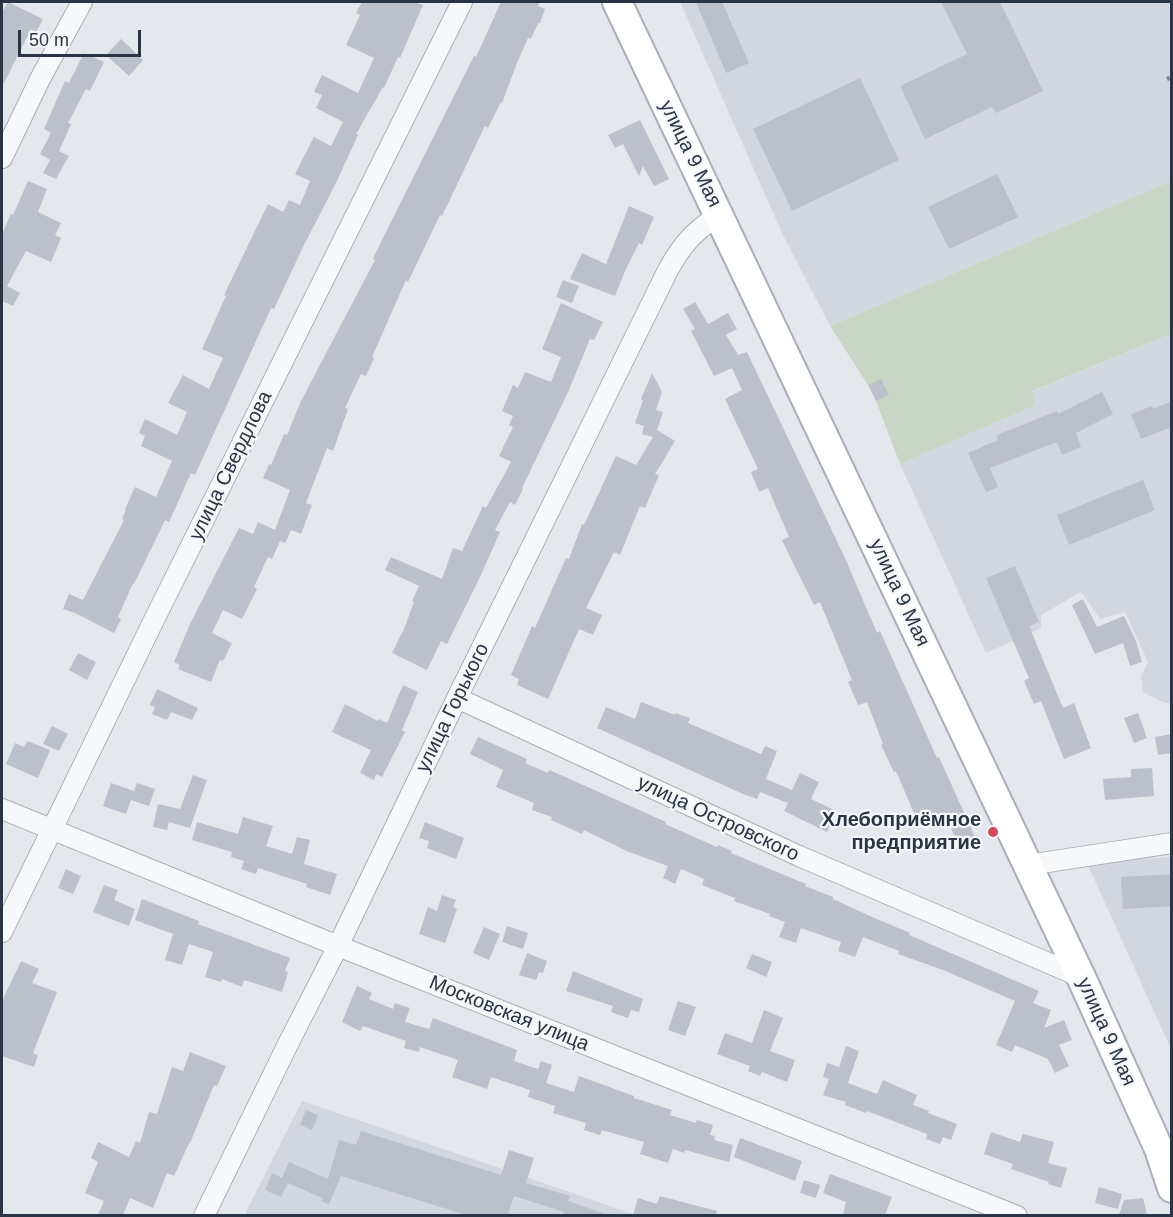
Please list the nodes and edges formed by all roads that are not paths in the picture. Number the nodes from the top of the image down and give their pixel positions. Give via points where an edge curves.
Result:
1 (82, 2) edge
2 (462, 2) edge
3 (617, 2) edge
4 (2, 158) edge
5 (719, 214) junction
6 (457, 698) junction
7 (2, 809) edge
8 (53, 829) junction
9 (1172, 843) edge
10 (1028, 865) junction
11 (2, 932) edge
12 (338, 946) junction
13 (1082, 977) junction
14 (1172, 1188) edge
15 (204, 1215) edge
16 (1017, 1215) edge

1 - 4 street
2 - 8 street, улица Свердлова
3 - 5 street, улица 9 Мая
5 - 6 street, улица Горького via 693,233 668,270
5 - 10 street, улица 9 Мая
6 - 12 street, улица Горького
6 - 13 street, улица Островского via 799,856
7 - 8 street, Московская улица
8 - 11 street, улица Свердлова
8 - 12 street, Московская улица
9 - 10 street
10 - 13 street, улица 9 Мая
12 - 15 street, улица Горького
12 - 16 street, Московская улица
13 - 14 street, улица 9 Мая via 1160,1149

